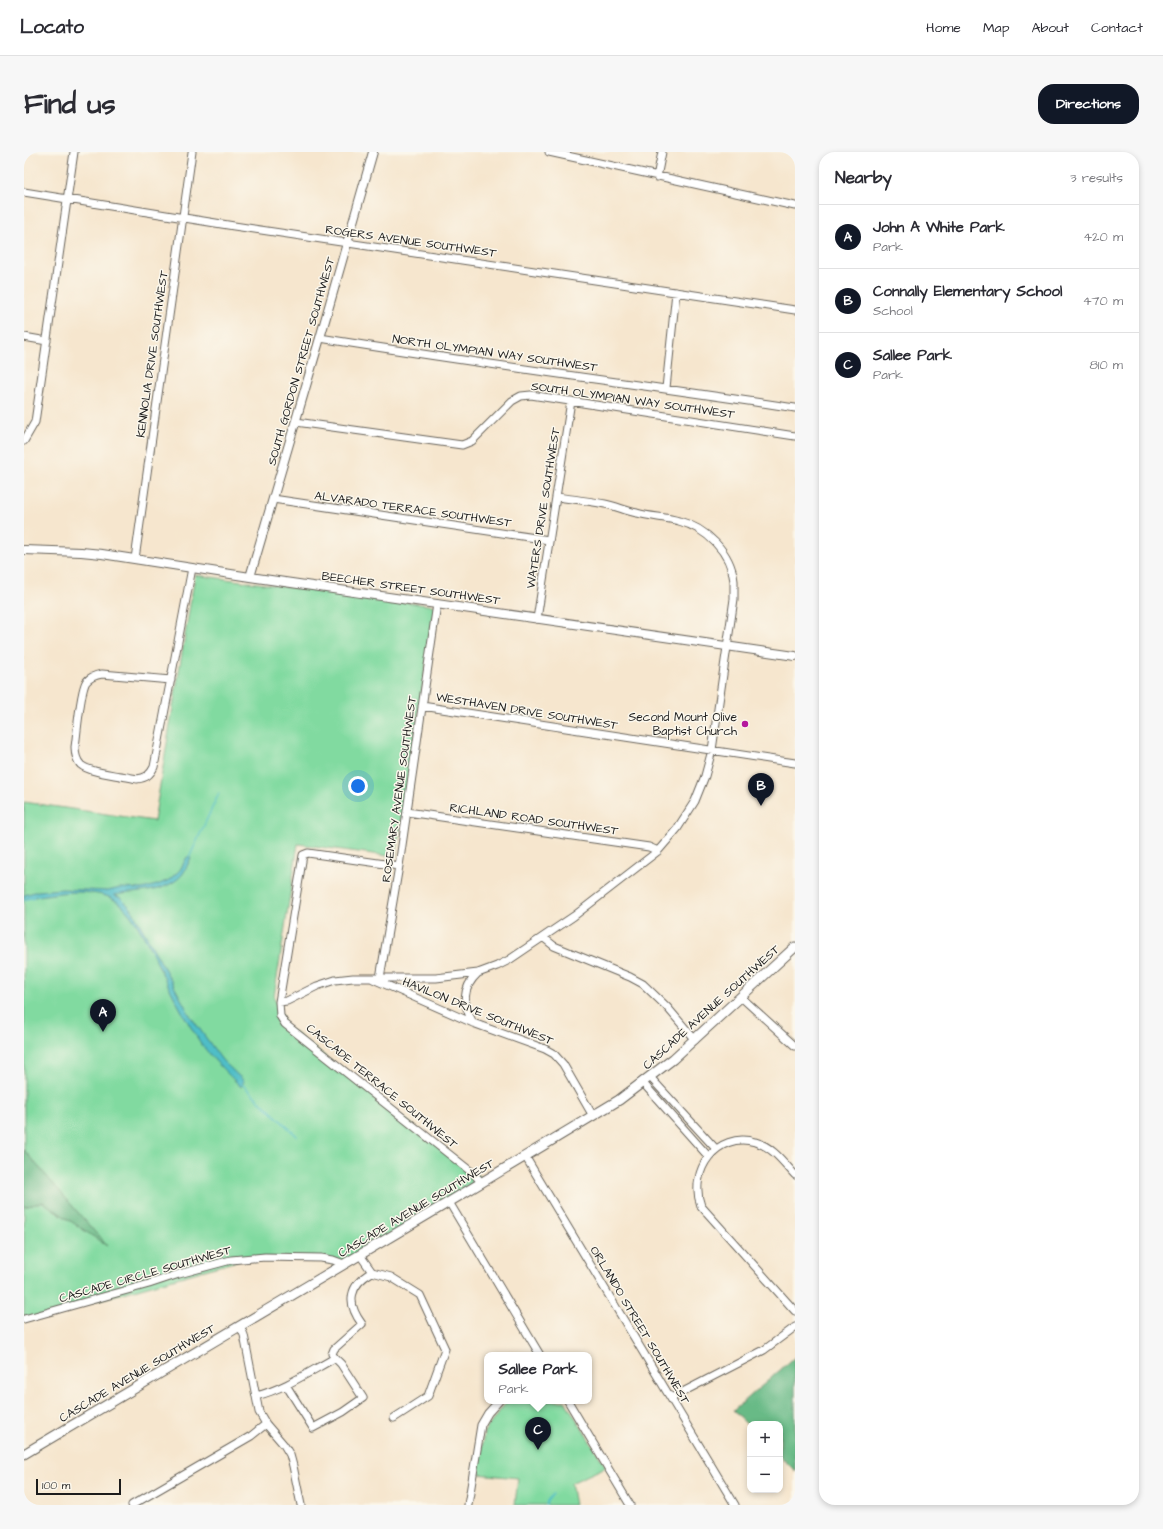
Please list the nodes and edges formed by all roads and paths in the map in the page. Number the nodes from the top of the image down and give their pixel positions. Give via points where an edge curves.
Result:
1 (74, 152) edge
2 (192, 152) edge
3 (373, 152) edge
4 (549, 152) edge
5 (662, 152) edge
6 (657, 177) junction
7 (24, 192) edge
8 (67, 199) junction
9 (795, 206) edge
10 (182, 218) junction
11 (347, 243) junction
12 (676, 292) junction
13 (795, 310) edge
14 (24, 337) edge
15 (320, 338) junction
16 (47, 341) junction
17 (666, 388) junction
18 (571, 401) junction
19 (795, 408) edge
20 (296, 422) junction
21 (26, 432) edge
22 (795, 436) edge
23 (24, 441) edge
24 (556, 497) junction
25 (273, 499) junction
26 (549, 540) junction
27 (24, 550) edge
28 (135, 559) junction
29 (192, 568) junction
30 (250, 577) junction
31 (436, 604) junction
32 (537, 619) junction
33 (727, 646) junction
34 (795, 656) edge
35 (171, 680) junction
36 (422, 706) junction
37 (712, 750) junction
38 (795, 763) edge
39 (407, 812) junction
40 (658, 851) junction
41 (399, 866) junction
42 (544, 938) junction
43 (795, 948) edge
44 (478, 973) junction
45 (370, 978) junction
46 (380, 978) junction
47 (741, 997) junction
48 (279, 1002) junction
49 (473, 1023) junction
50 (695, 1040) junction
51 (795, 1046) edge
52 (647, 1080) junction
53 (593, 1116) junction
54 (716, 1149) junction
55 (525, 1156) junction
56 (708, 1156) junction
57 (795, 1175) edge
58 (482, 1183) junction
59 (449, 1202) junction
60 (360, 1254) junction
61 (344, 1264) junction
62 (372, 1272) junction
63 (795, 1311) edge
64 (24, 1319) edge
65 (240, 1326) junction
66 (795, 1327) edge
67 (538, 1352) edge
68 (335, 1358) junction
69 (286, 1385) junction
70 (256, 1396) junction
71 (671, 1398) junction
72 (497, 1404) edge
73 (570, 1404) edge
74 (394, 1418) dead end
75 (266, 1424) junction
76 (24, 1454) edge
77 (132, 1505) edge
78 (301, 1505) edge
79 (468, 1505) edge
80 (630, 1505) edge
81 (735, 1505) edge

1 - 8 street
2 - 10 street, KENNOLIA DRIVE SOUTHWEST
3 - 11 street, SOUTH GORDON STREET SOUTHWEST
4 - 6 street
5 - 6 street
6 - 9 street
7 - 8 street, ROGERS AVENUE SOUTHWEST
8 - 10 street, ROGERS AVENUE SOUTHWEST
8 - 16 street
10 - 11 street, ROGERS AVENUE SOUTHWEST
10 - 28 street, KENNOLIA DRIVE SOUTHWEST
11 - 12 street, ROGERS AVENUE SOUTHWEST
11 - 15 street, SOUTH GORDON STREET SOUTHWEST
12 - 13 street, ROGERS AVENUE SOUTHWEST
12 - 17 street
14 - 16 street
15 - 17 street, NORTH OLYMPIAN WAY SOUTHWEST
15 - 20 street, SOUTH GORDON STREET SOUTHWEST
16 - 21 street via 35,422
17 - 19 street, NORTH OLYMPIAN WAY SOUTHWEST
18 - 20 street, SOUTH OLYMPIAN WAY SOUTHWEST via 521,396 512,401 472,441 462,445
18 - 22 street, SOUTH OLYMPIAN WAY SOUTHWEST
18 - 24 street, WATERS DRIVE SOUTHWEST
20 - 25 street, SOUTH GORDON STREET SOUTHWEST
21 - 23 street
24 - 26 street, WATERS DRIVE SOUTHWEST
24 - 33 street via 606,504 638,514 680,521 709,536 725,556 734,580 734,599
25 - 26 street, ALVARADO TERRACE SOUTHWEST
25 - 30 street, SOUTH GORDON STREET SOUTHWEST
26 - 32 street, WATERS DRIVE SOUTHWEST
27 - 28 street, BEECHER STREET SOUTHWEST via 81,552
28 - 29 street, BEECHER STREET SOUTHWEST
29 - 30 street, BEECHER STREET SOUTHWEST
29 - 35 street
30 - 31 street, BEECHER STREET SOUTHWEST
31 - 32 street, BEECHER STREET SOUTHWEST
31 - 36 street, ROSEMARY AVENUE SOUTHWEST
32 - 33 street, BEECHER STREET SOUTHWEST
33 - 34 street, BEECHER STREET SOUTHWEST
33 - 37 street
35 - 35 street via 154,767 150,774 138,779 90,770 80,764 75,747 83,689 89,679 102,674
36 - 37 street, WESTHAVEN DRIVE SOUTHWEST
36 - 39 street, ROSEMARY AVENUE SOUTHWEST
37 - 38 street, WESTHAVEN DRIVE SOUTHWEST
37 - 40 street via 706,776 695,801 677,829
39 - 40 street, RICHLAND ROAD SOUTHWEST via 649,847
39 - 41 street, ROSEMARY AVENUE SOUTHWEST
40 - 42 street
41 - 46 street, ROSEMARY AVENUE SOUTHWEST
41 - 48 street via 308,853 303,855
42 - 44 street via 510,960
42 - 50 street via 554,946 643,984
43 - 47 main road, CASCADE AVENUE SOUTHWEST
44 - 46 street via 436,978
44 - 49 street via 468,984 465,997 466,1010
45 - 46 street
45 - 48 street via 335,980
45 - 49 street, HAVILON DRIVE SOUTHWEST
47 - 50 main road, CASCADE AVENUE SOUTHWEST
47 - 51 street
48 - 58 street, CASCADE TERRACE SOUTHWEST via 280,1016 285,1024 468,1169
49 - 53 street, HAVILON DRIVE SOUTHWEST via 554,1054 563,1064
50 - 52 main road, CASCADE AVENUE SOUTHWEST
52 - 53 main road, CASCADE AVENUE SOUTHWEST
52 - 54 street
52 - 56 street
53 - 55 main road, CASCADE AVENUE SOUTHWEST
54 - 56 street
54 - 57 street via 729,1142 756,1142 768,1148
55 - 58 main road, CASCADE AVENUE SOUTHWEST
55 - 71 street, ORLANDO STREET SOUTHWEST
56 - 63 street via 701,1169 697,1187 701,1206
58 - 59 main road, CASCADE AVENUE SOUTHWEST
59 - 60 main road, CASCADE AVENUE SOUTHWEST
59 - 67 street
60 - 61 main road, CASCADE AVENUE SOUTHWEST
60 - 62 street
61 - 64 street, CASCADE CIRCLE SOUTHWEST via 321,1258 265,1257 231,1260
61 - 65 main road, CASCADE AVENUE SOUTHWEST
62 - 68 street via 353,1290 353,1307 362,1324 334,1349 332,1354
62 - 74 street via 391,1277 420,1295 445,1349 428,1396
65 - 70 street
65 - 76 main road, CASCADE AVENUE SOUTHWEST
66 - 71 street via 764,1350
68 - 69 street
68 - 69 street via 363,1398 343,1412 313,1428
69 - 70 street
70 - 75 street via 259,1412
71 - 81 street, ORLANDO STREET SOUTHWEST
72 - 79 street via 488,1412 481,1425
73 - 80 street
75 - 77 street via 251,1436
75 - 78 street via 290,1455

